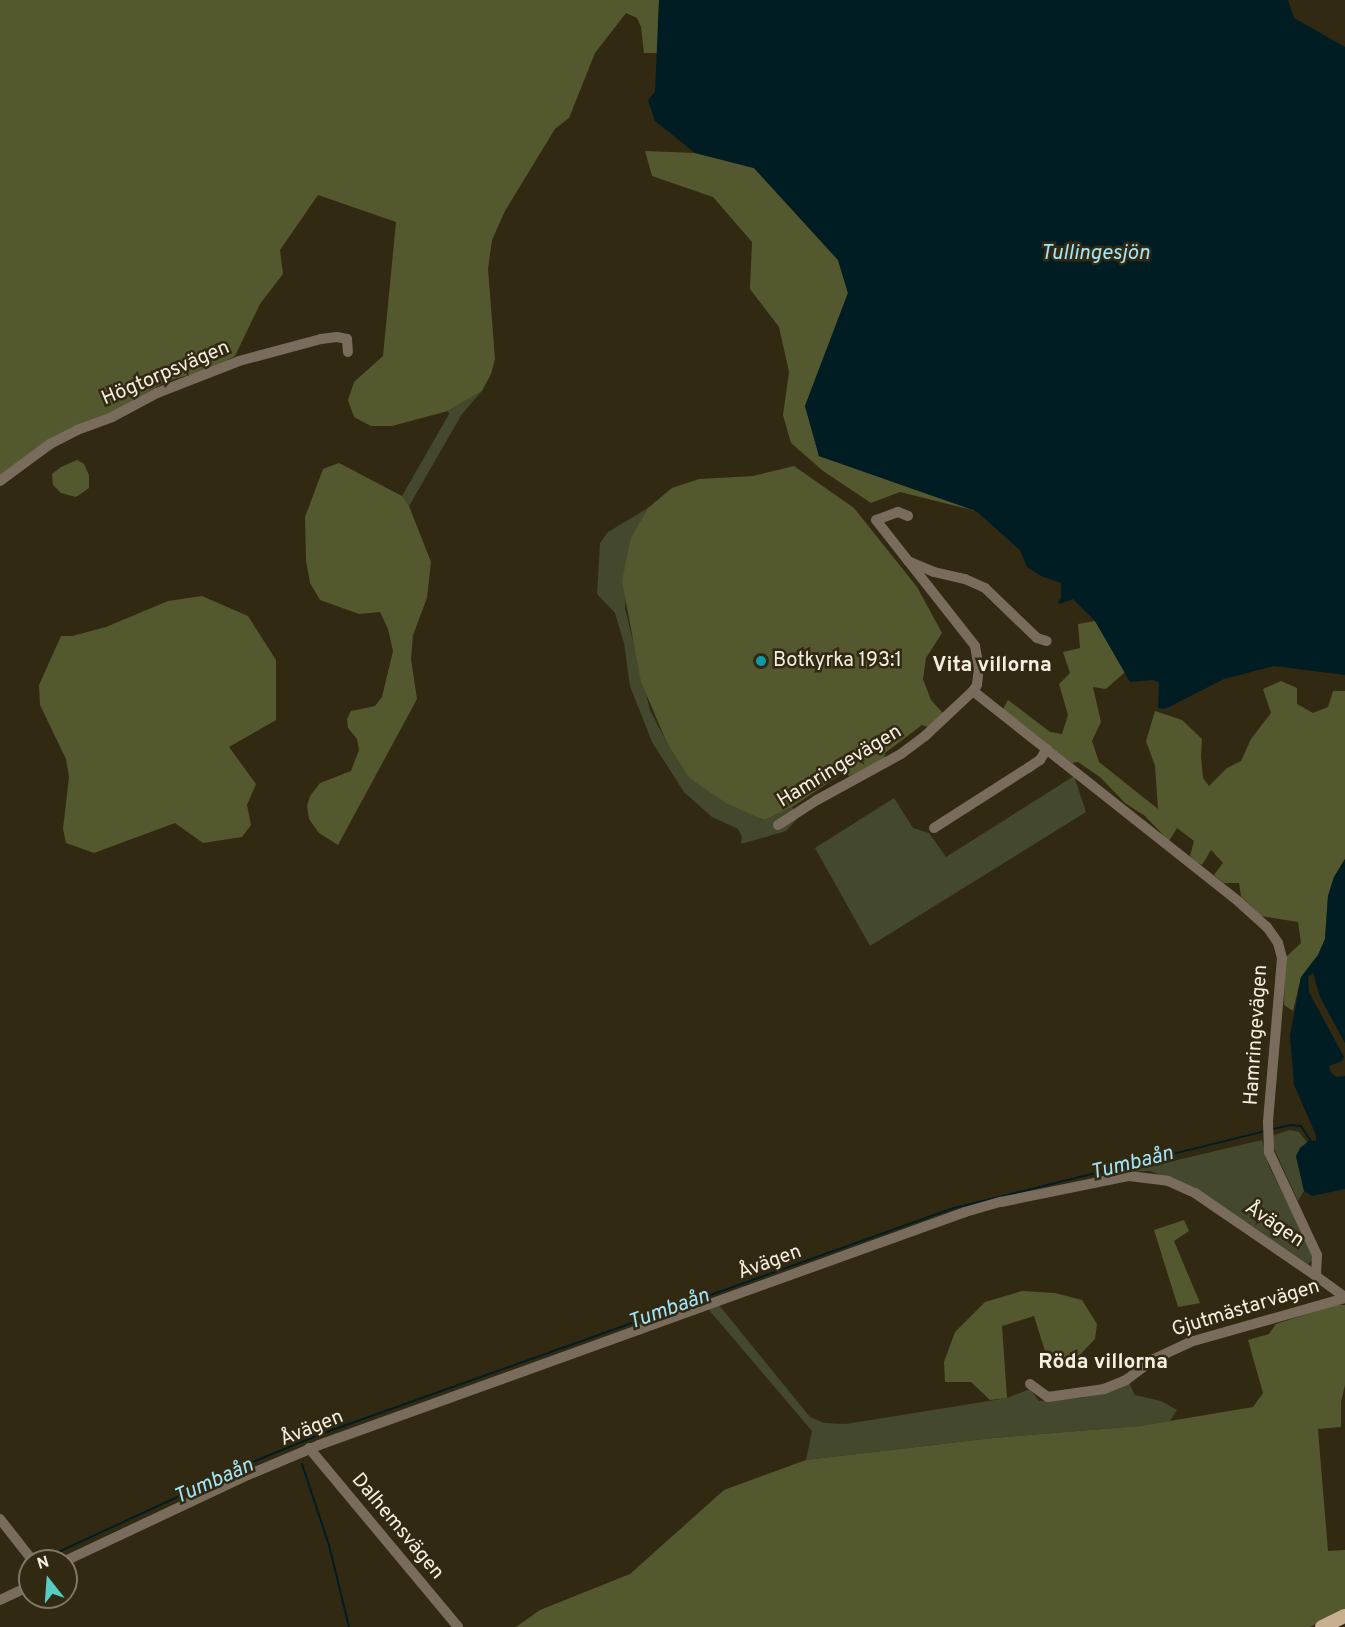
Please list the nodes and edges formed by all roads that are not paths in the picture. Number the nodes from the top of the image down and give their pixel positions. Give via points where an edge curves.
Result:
1 (348, 352) dead end
2 (0, 481) edge
3 (908, 516) dead end
4 (908, 561) junction
5 (1047, 641) dead end
6 (973, 691) junction
7 (1047, 749) junction
8 (778, 825) dead end
9 (934, 828) dead end
10 (1316, 1276) junction
11 (1345, 1298) edge
12 (1030, 1384) dead end
13 (309, 1448) junction
14 (0, 1519) edge
15 (24, 1549) edge
16 (78, 1555) edge
17 (18, 1592) edge
18 (0, 1600) edge
19 (1345, 1616) edge
20 (458, 1627) edge
21 (1322, 1627) edge

1 - 2 street, Högtorpsvägen via 347,339 337,337 239,361 77,429
3 - 4 street via 898,512 876,520
4 - 5 street via 985,588 1037,638
4 - 6 street via 975,646 979,668
6 - 7 street, Hamringevägen
6 - 8 street, Hamringevägen via 901,754
7 - 9 street via 1035,763
7 - 10 street, Hamringevägen via 1239,902 1267,927 1278,943 1281,958 1267,1142 1272,1162 1317,1255
10 - 11 street
10 - 13 street, Åvägen via 1195,1193 1168,1181 1129,1176 965,1212
11 - 12 street, Gjutmästarvägen via 1190,1342 1104,1389 1048,1397
13 - 16 street, Åvägen
13 - 20 street, Dalhemsvägen
14 - 15 street
17 - 18 street
19 - 21 main road

